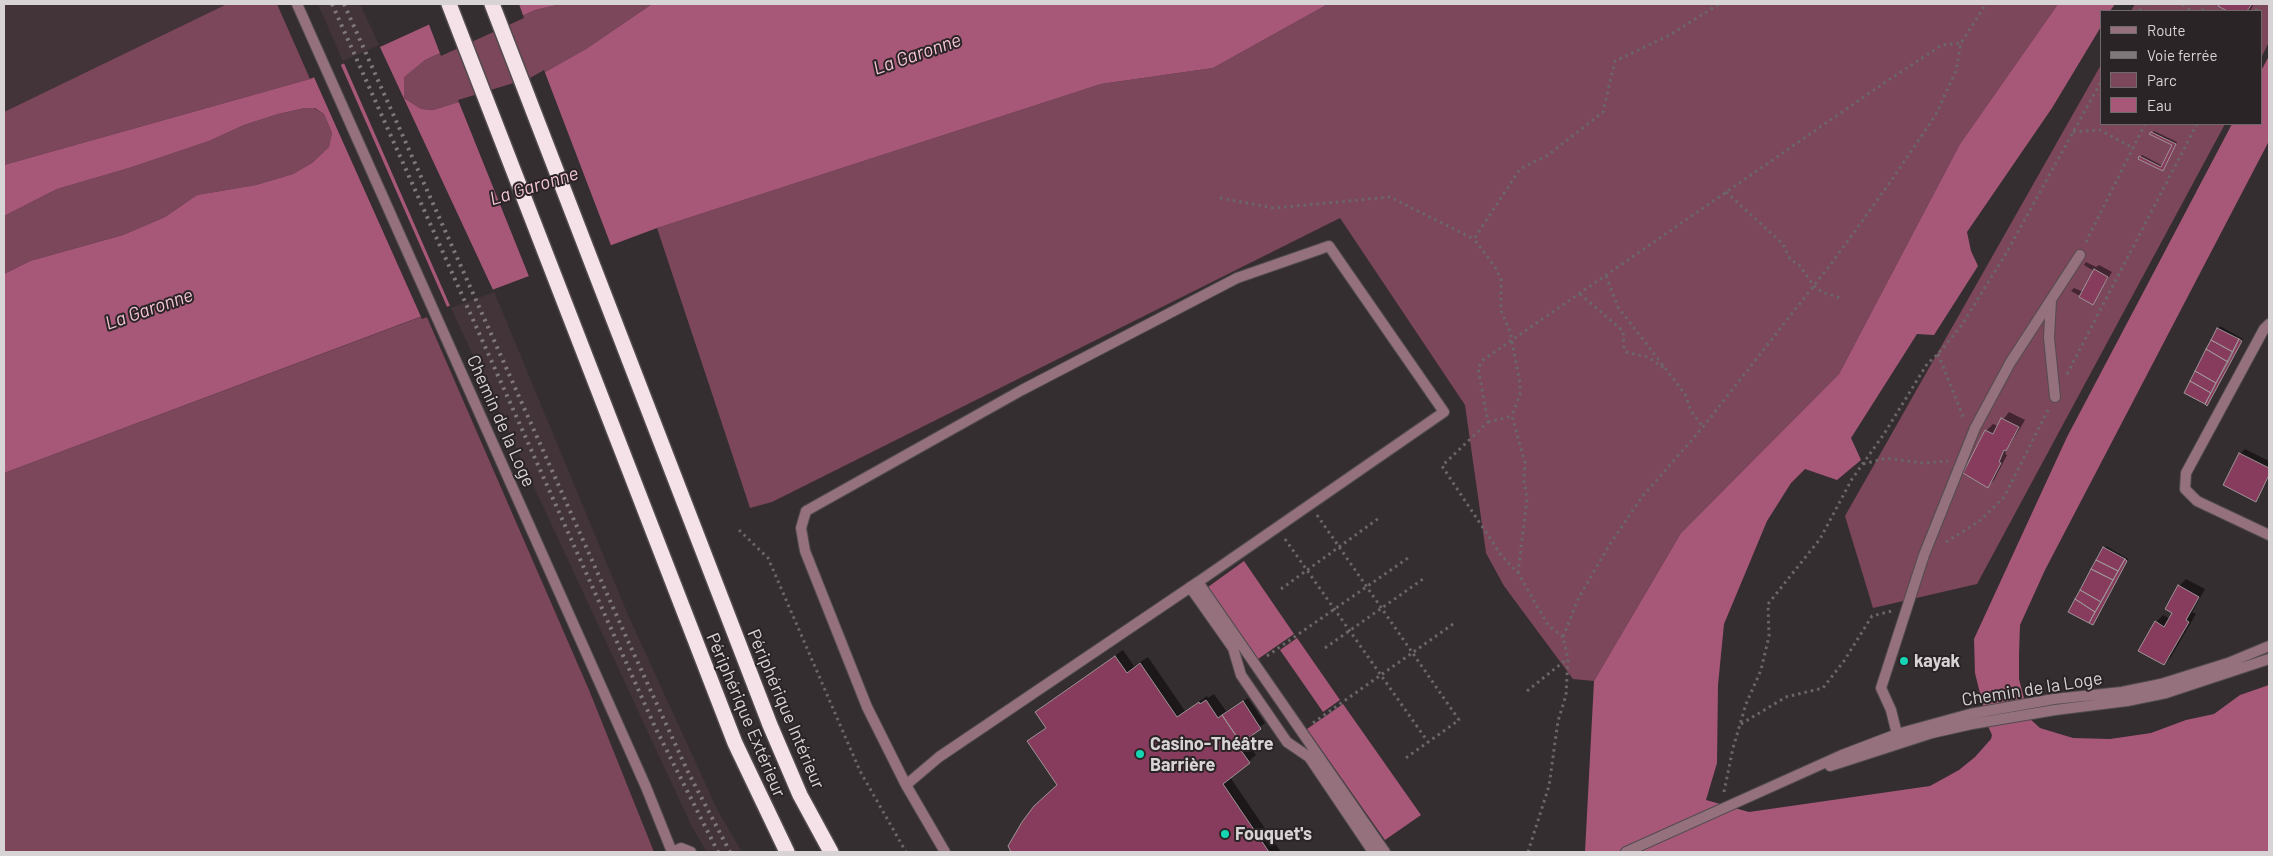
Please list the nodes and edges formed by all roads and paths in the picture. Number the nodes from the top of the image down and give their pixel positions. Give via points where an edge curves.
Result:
1 (297, 4) edge
2 (449, 4) edge
3 (492, 4) edge
4 (1719, 4) edge
5 (1986, 4) edge
6 (1961, 43) junction
7 (2100, 84) edge
8 (2144, 125) edge
9 (2196, 125) edge
10 (2073, 132) junction
11 (2133, 148) junction
12 (1726, 192) junction
13 (1220, 198) dead end
14 (1474, 239) junction
15 (2080, 255) joint
16 (1606, 276) junction
17 (1814, 286) junction
18 (1580, 294) junction
19 (1840, 298) dead end
20 (2052, 299) junction
21 (2269, 324) edge
22 (1513, 340) junction
23 (1938, 354) junction
24 (1668, 370) junction
25 (2055, 396) junction
26 (1512, 416) junction
27 (1488, 422) junction
28 (1703, 427) junction
29 (1975, 428) junction
30 (1961, 461) junction
31 (1863, 464) junction
32 (1310, 505) junction
33 (1379, 518) dead end
34 (1281, 524) junction
35 (739, 530) dead end
36 (2269, 535) edge
37 (1339, 547) junction
38 (1924, 556) junction
39 (1408, 558) dead end
40 (1307, 570) junction
41 (1518, 573) junction
42 (1423, 579) dead end
43 (1194, 584) junction
44 (1366, 586) junction
45 (1281, 589) dead end
46 (1907, 607) junction
47 (1382, 608) junction
48 (1334, 609) junction
49 (1453, 624) dead end
50 (1350, 631) junction
51 (1563, 637) junction
52 (2269, 646) edge
53 (1325, 648) dead end
54 (1412, 652) junction
55 (1568, 658) junction
56 (2269, 658) edge
57 (1255, 664) junction
58 (1380, 675) junction
59 (1527, 691) dead end
60 (2054, 704) junction
61 (1971, 719) junction
62 (1741, 724) junction
63 (1301, 732) junction
64 (1897, 734) junction
65 (1428, 742) junction
66 (1403, 760) dead end
67 (1802, 774) junction
68 (906, 784) junction
69 (1724, 793) dead end
70 (672, 852) edge
71 (691, 852) edge
72 (787, 852) edge
73 (831, 852) edge
74 (906, 852) edge
75 (945, 852) edge
76 (1373, 852) edge
77 (1385, 852) edge
78 (1528, 852) edge
79 (1626, 852) edge

1 - 70 street, Chemin de la Loge via 597,676
2 - 72 highway, Périphérique Extérieur via 735,743
3 - 73 highway, Périphérique Intérieur via 770,726 800,794
4 - 14 path via 1670,35 1616,61 1603,112 1548,155 1520,169
5 - 6 path
6 - 12 path via 1942,45
6 - 17 path via 1956,71 1935,116 1892,181
7 - 10 path
8 - 11 path
9 - 25 path
10 - 11 path via 2100,130
10 - 23 path via 2004,257 1961,326
11 - 15 path
12 - 16 path
12 - 17 path via 1783,244 1790,260 1799,265
13 - 14 path via 1274,208 1390,197
14 - 22 path via 1501,279 1501,311
15 - 20 street
16 - 18 path
16 - 24 path via 1618,307
17 - 19 path
17 - 28 path
18 - 22 path
18 - 24 path via 1623,331 1626,352 1648,357
20 - 25 street via 2050,338
20 - 29 street via 2010,364
21 - 36 street via 2186,473 2185,490 2197,501
22 - 26 path via 1520,388
22 - 27 path via 1483,360 1478,368
23 - 29 path via 1964,419
23 - 31 path via 1927,364
24 - 28 path
25 - 38 path via 2004,497 1981,520
26 - 27 path
26 - 41 path via 1525,463 1527,499
27 - 41 path via 1442,466 1502,555
28 - 51 path via 1642,498 1616,536 1579,597
29 - 30 street
30 - 31 path via 1922,462 1887,458
30 - 38 street
31 - 62 path via 1820,539 1768,604 1769,636 1761,670
32 - 34 street
32 - 37 path
32 - 68 street via 1444,412 1329,246 1237,278 1022,390 806,511 800,528 805,551 867,707
33 - 37 path
34 - 40 path via 1283,536
34 - 43 street
35 - 74 path via 768,558 860,771
37 - 40 path
37 - 44 path
38 - 46 street
39 - 44 path
40 - 45 path
40 - 48 path
41 - 51 path via 1548,625
42 - 47 path
43 - 57 street
43 - 68 street via 954,747
43 - 76 street via 1233,648 1241,674 1287,742 1309,757
44 - 47 path
44 - 48 path
46 - 62 path via 1872,616 1823,688 1786,697
46 - 64 street via 1881,688
47 - 50 path
47 - 54 path
48 - 50 path
48 - 57 path
49 - 54 path
50 - 53 path
50 - 58 path
51 - 55 path
52 - 60 street, Chemin de la Loge via 2160,684
54 - 58 path
54 - 65 path via 1460,720
55 - 59 path
55 - 78 path via 1566,695 1558,722 1549,786
56 - 60 street, Chemin de la Loge via 2166,693 2127,701
57 - 63 street
58 - 63 path
58 - 65 path
60 - 61 street, Chemin de la Loge
61 - 64 street, Chemin de la Loge
61 - 67 street, Chemin de la Loge
62 - 69 path
63 - 77 street
64 - 67 street, Chemin de la Loge via 1842,754
65 - 66 path
67 - 79 street, Chemin de la Loge
68 - 75 street
70 - 71 street via 681,848

